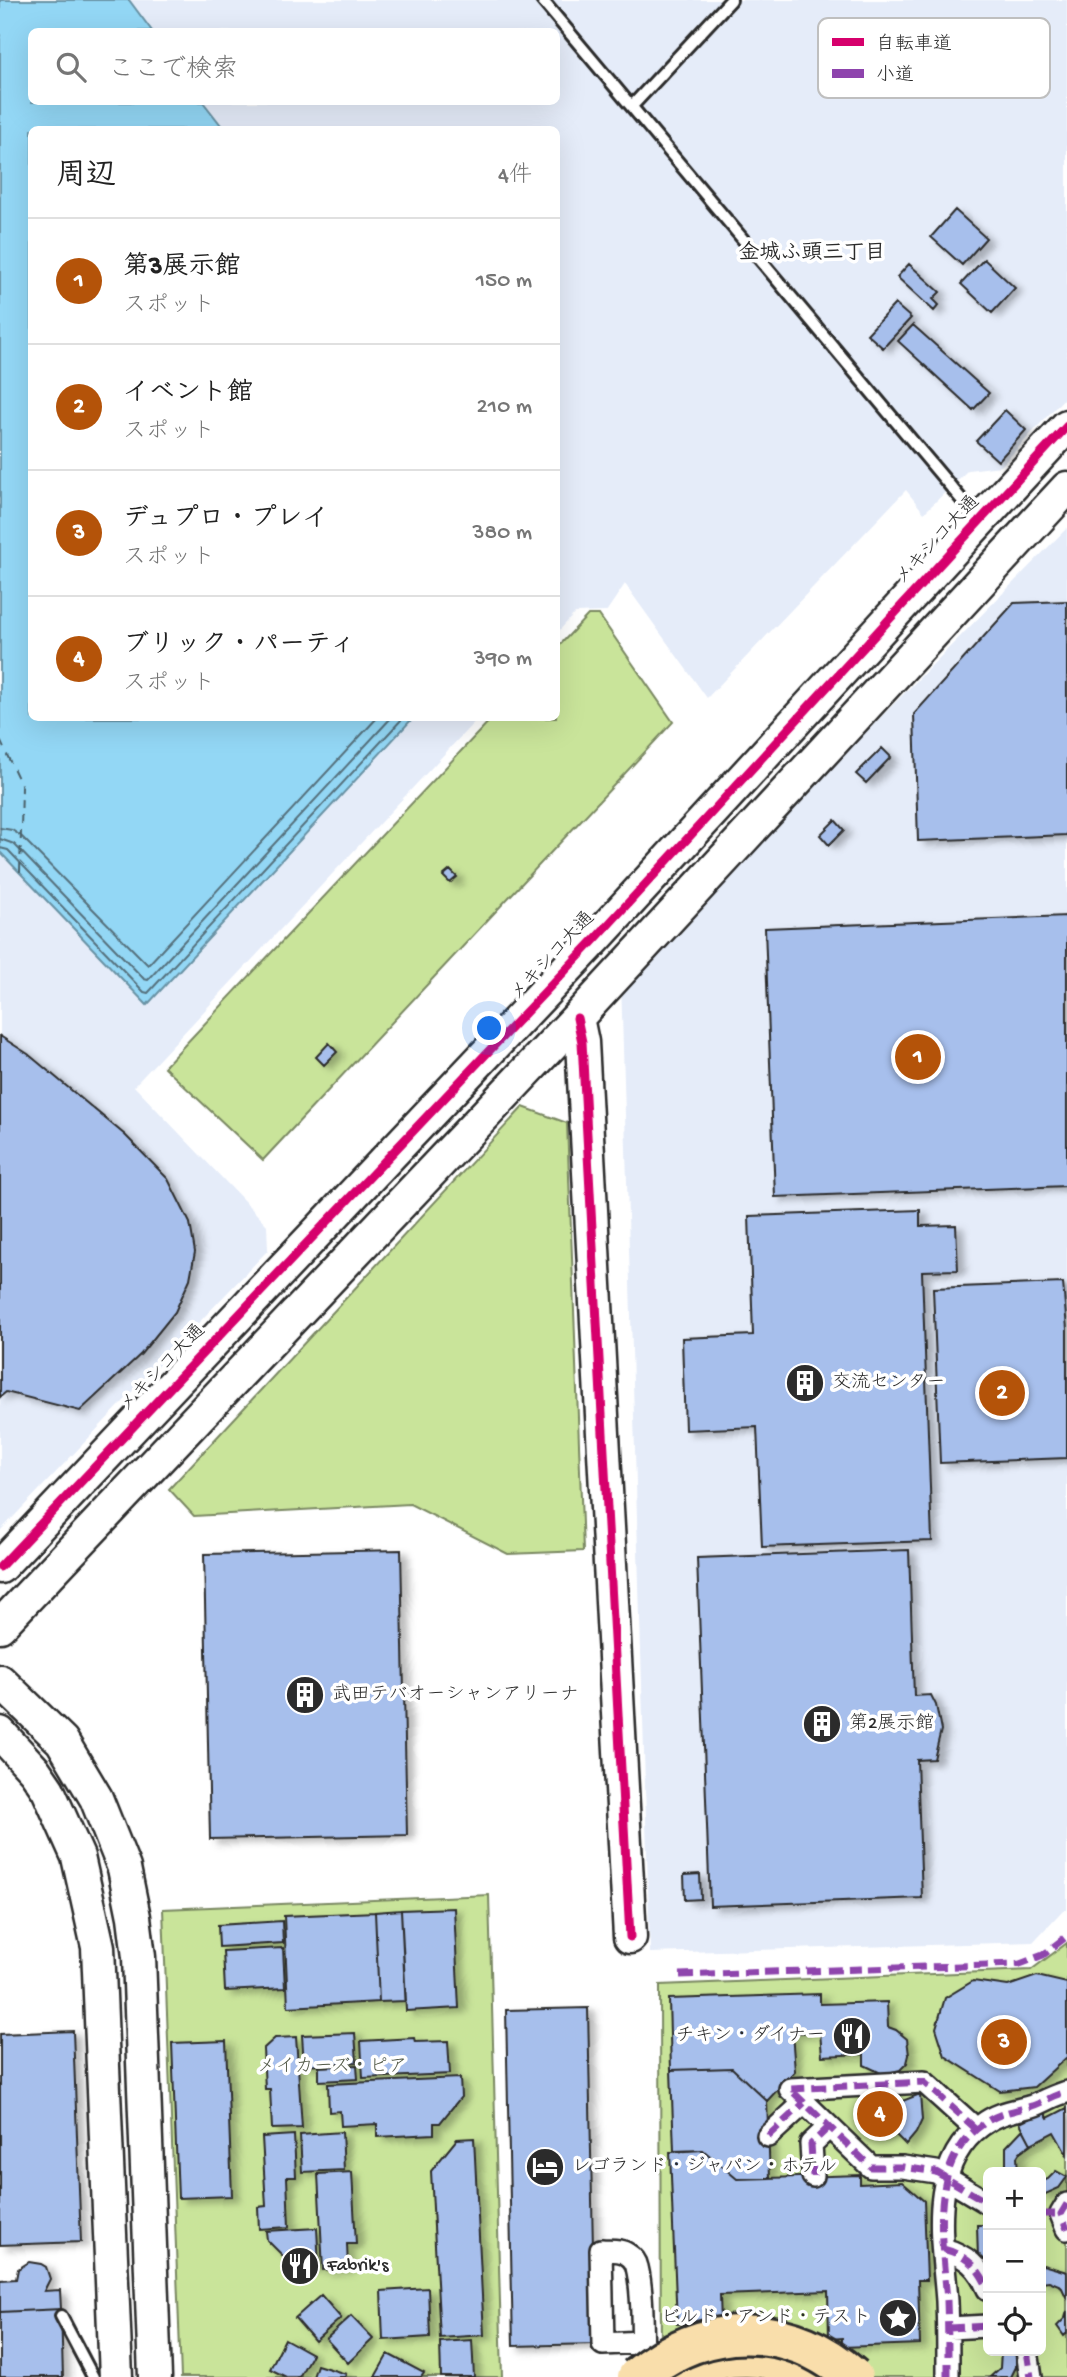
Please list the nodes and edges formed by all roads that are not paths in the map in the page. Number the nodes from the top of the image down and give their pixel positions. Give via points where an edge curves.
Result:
1 (542, 0) edge
2 (731, 0) edge
3 (632, 106) junction
4 (1067, 426) edge
5 (1067, 488) edge
6 (980, 521) junction
7 (577, 1018) junction
8 (0, 1567) edge
9 (0, 1626) edge
10 (0, 1681) edge
11 (0, 1733) edge
12 (630, 1937) dead end
13 (1067, 2092) edge
14 (804, 2103) junction
15 (829, 2127) junction
16 (976, 2129) junction
17 (768, 2136) dead end
18 (813, 2176) dead end
19 (947, 2178) junction
20 (983, 2200) edge
21 (943, 2249) junction
22 (983, 2280) edge
23 (61, 2316) dead end
24 (983, 2326) edge
25 (948, 2328) junction
26 (1028, 2356) edge
27 (639, 2359) edge
28 (93, 2377) edge
29 (116, 2377) edge
30 (155, 2377) edge
31 (643, 2377) edge
32 (676, 2377) edge
33 (817, 2377) edge
34 (853, 2377) edge
35 (948, 2377) edge
36 (1031, 2377) edge

1 - 3 lane
2 - 3 lane
3 - 6 lane
4 - 6 street, メキシコ大通
5 - 7 street
6 - 8 street, メキシコ大通 via 596,938
7 - 9 street
7 - 12 street via 582,1042
10 - 30 street via 62,1741 96,1798 124,1868 139,1957
11 - 29 street via 48,1790 78,1857 98,1947
13 - 16 street via 1002,2113
14 - 15 street
14 - 16 street via 790,2089 923,2082
14 - 17 street
15 - 18 street via 811,2144
15 - 19 street via 871,2168 903,2167
16 - 19 street
19 - 20 street
19 - 21 street via 942,2204
21 - 22 street via 971,2260
21 - 25 street
23 - 28 lane
24 - 25 street
25 - 35 street
26 - 36 street
27 - 31 street
27 - 34 highway, bridge via 709,2338 767,2335 824,2355
32 - 33 highway via 717,2360 746,2357 773,2359

